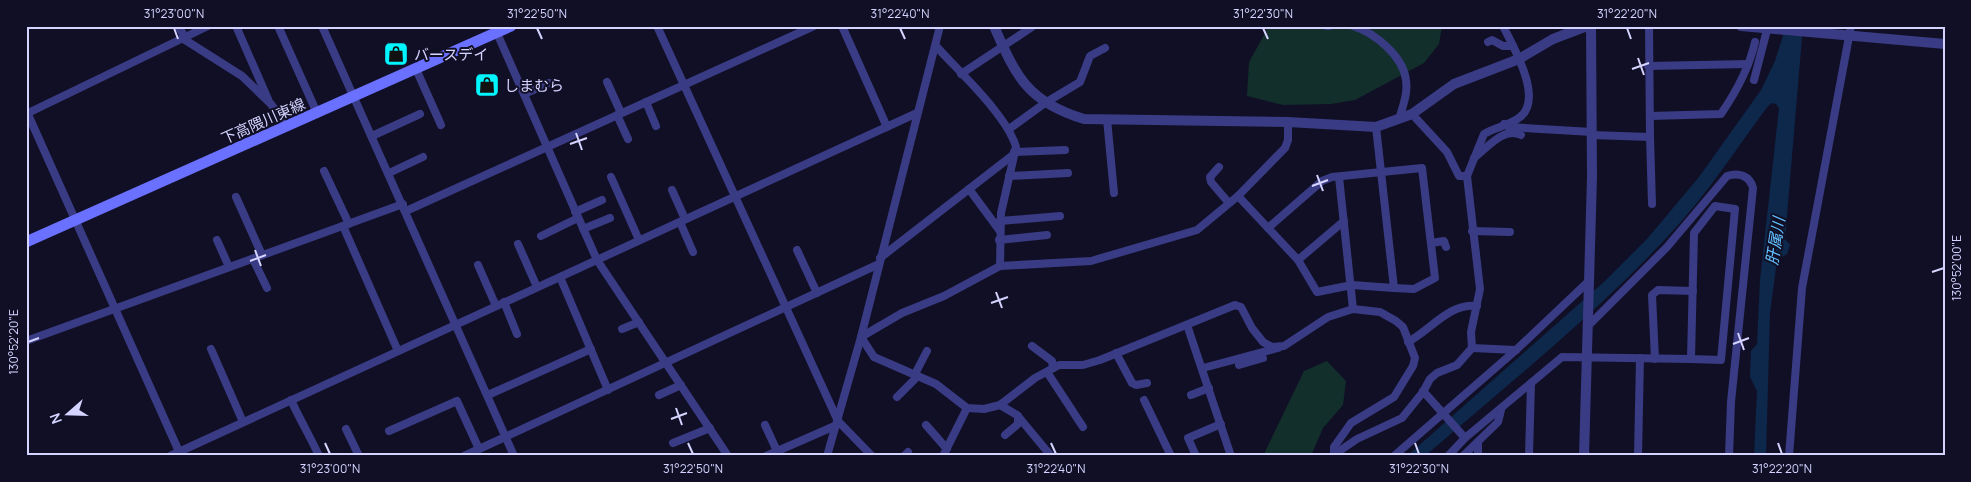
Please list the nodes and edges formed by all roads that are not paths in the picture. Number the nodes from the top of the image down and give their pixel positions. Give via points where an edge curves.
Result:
1 (178, 26) edge
2 (208, 26) edge
3 (236, 26) edge
4 (278, 26) edge
5 (322, 26) edge
6 (511, 26) edge
7 (657, 26) edge
8 (814, 26) edge
9 (842, 26) edge
10 (940, 26) edge
11 (994, 26) edge
12 (1353, 26) edge
13 (1503, 26) edge
14 (1589, 26) edge
15 (1648, 26) edge
16 (1741, 26) edge
17 (1032, 27) edge
18 (1769, 28) edge
19 (493, 31) edge
20 (1850, 31) edge
21 (183, 37) junction
22 (1488, 42) dead end
23 (1755, 42) dead end
24 (1945, 44) edge
25 (936, 46) junction
26 (1002, 46) junction
27 (1513, 46) junction
28 (1105, 48) dead end
29 (1519, 59) junction
30 (1748, 64) junction
31 (1648, 66) junction
32 (416, 69) junction
33 (961, 74) junction
34 (1754, 80) dead end
35 (607, 82) dead end
36 (549, 84) dead end
37 (684, 84) junction
38 (524, 94) junction
39 (354, 96) junction
40 (646, 102) junction
41 (1045, 102) junction
42 (270, 103) junction
43 (27, 112) edge
44 (317, 113) junction
45 (917, 113) junction
46 (420, 114) dead end
47 (619, 114) junction
48 (1412, 114) junction
49 (1650, 116) junction
50 (1106, 119) junction
51 (1399, 119) junction
52 (1288, 122) junction
53 (1504, 124) junction
54 (441, 125) dead end
55 (288, 126) junction
56 (656, 126) dead end
57 (887, 127) junction
58 (1376, 127) junction
59 (1009, 130) junction
60 (1592, 133) junction
61 (372, 136) junction
62 (1521, 136) dead end
63 (1650, 137) junction
64 (628, 139) dead end
65 (547, 147) junction
66 (1065, 150) dead end
67 (1014, 154) junction
68 (423, 157) dead end
69 (1473, 160) junction
70 (1219, 167) dead end
71 (324, 171) dead end
72 (1381, 172) junction
73 (389, 173) junction
74 (1068, 173) dead end
75 (1009, 176) junction
76 (1467, 176) junction
77 (611, 177) dead end
78 (1339, 177) junction
79 (969, 189) junction
80 (672, 190) dead end
81 (1114, 193) dead end
82 (735, 196) junction
83 (1238, 196) junction
84 (236, 197) dead end
85 (602, 200) dead end
86 (1228, 202) junction
87 (1652, 204) dead end
88 (404, 208) junction
89 (577, 215) junction
90 (1060, 216) dead end
91 (610, 218) dead end
92 (76, 219) junction
93 (682, 220) junction
94 (1000, 221) junction
95 (1344, 222) junction
96 (346, 225) junction
97 (1268, 228) junction
98 (583, 229) junction
99 (1000, 231) junction
100 (1472, 231) junction
101 (1510, 232) dead end
102 (541, 236) dead end
103 (1047, 236) dead end
104 (217, 240) dead end
105 (639, 240) junction
106 (999, 240) junction
107 (26, 242) edge
108 (1431, 243) junction
109 (518, 244) dead end
110 (1446, 247) dead end
111 (797, 250) dead end
112 (693, 252) dead end
113 (262, 255) junction
114 (253, 259) junction
115 (597, 260) junction
116 (1298, 260) junction
117 (879, 261) junction
118 (478, 265) dead end
119 (1000, 266) junction
120 (229, 267) junction
121 (560, 277) junction
122 (1589, 281) junction
123 (1352, 285) junction
124 (537, 287) junction
125 (267, 288) dead end
126 (1394, 288) junction
127 (1693, 291) junction
128 (817, 293) junction
129 (500, 304) junction
130 (1477, 306) junction
131 (788, 307) junction
132 (116, 308) junction
133 (1353, 309) junction
134 (639, 322) junction
135 (457, 324) junction
136 (1187, 325) junction
137 (1587, 326) junction
138 (622, 329) dead end
139 (517, 334) dead end
140 (861, 337) junction
141 (26, 341) edge
142 (1408, 342) junction
143 (1032, 346) dead end
144 (1284, 346) junction
145 (1472, 348) junction
146 (211, 349) dead end
147 (591, 349) junction
148 (1274, 350) junction
149 (1516, 350) junction
150 (398, 351) junction
151 (927, 351) dead end
152 (1116, 354) junction
153 (1587, 358) junction
154 (1640, 358) junction
155 (1655, 359) junction
156 (1691, 359) junction
157 (667, 363) junction
158 (1239, 365) dead end
159 (1203, 368) junction
160 (1050, 370) junction
161 (917, 375) junction
162 (1146, 383) dead end
163 (1531, 384) junction
164 (681, 385) junction
165 (1210, 388) junction
166 (608, 390) junction
167 (1423, 391) junction
168 (488, 395) junction
169 (660, 395) dead end
170 (1191, 395) dead end
171 (897, 397) dead end
172 (291, 400) junction
173 (1144, 400) dead end
174 (1000, 405) junction
175 (967, 408) junction
176 (1501, 410) junction
177 (1444, 414) junction
178 (1018, 416) junction
179 (243, 422) junction
180 (837, 423) junction
181 (1221, 424) junction
182 (765, 425) dead end
183 (926, 425) dead end
184 (1083, 427) dead end
185 (710, 428) junction
186 (346, 429) dead end
187 (389, 431) dead end
188 (1005, 435) dead end
189 (1463, 436) junction
190 (506, 437) junction
191 (1478, 442) junction
192 (673, 443) dead end
193 (479, 449) junction
194 (777, 451) junction
195 (945, 452) edge
196 (180, 454) edge
197 (1333, 454) edge
198 (829, 455) edge
199 (170, 456) edge
200 (319, 456) edge
201 (359, 456) edge
202 (464, 456) edge
203 (514, 456) edge
204 (728, 456) edge
205 (766, 456) edge
206 (872, 456) edge
207 (1051, 456) edge
208 (1172, 456) edge
209 (1196, 456) edge
210 (1231, 456) edge
211 (1394, 456) edge
212 (1448, 456) edge
213 (1463, 456) edge
214 (1478, 456) edge
215 (1529, 456) edge
216 (1584, 456) edge
217 (1638, 456) edge
218 (1729, 456) edge
219 (1789, 456) edge

1 - 21 street
2 - 21 street
3 - 42 street
4 - 44 street
5 - 39 street
6 - 19 main road, 下高隈川東線
7 - 37 street
8 - 37 street
9 - 57 street
10 - 25 street
11 - 26 street
12 - 51 street via 1379,41 1398,59 1406,78 1407,91
13 - 27 street
14 - 29 street via 1553,39
14 - 60 street
15 - 31 street
16 - 18 street
17 - 26 street
18 - 20 street via 1838,35
18 - 34 street
19 - 32 main road, 下高隈川東線
19 - 38 street
20 - 24 street
20 - 219 street via 1802,288
21 - 42 street via 242,76
21 - 43 street
22 - 27 street via 1492,40 1503,46
23 - 30 street
25 - 33 street
25 - 45 street
26 - 33 street
26 - 41 street via 1029,90
27 - 29 street
28 - 41 street via 1090,56 1080,82
29 - 48 street via 1454,84
29 - 53 street via 1529,99 1519,118
30 - 31 street
30 - 49 street via 1738,88 1721,114
31 - 49 street
32 - 39 main road, 下高隈川東線
32 - 54 street
33 - 59 street
35 - 47 street
36 - 38 street
37 - 40 street
37 - 82 street
38 - 65 street
39 - 44 main road, 下高隈川東線
39 - 61 street
40 - 47 street
40 - 56 street
41 - 50 street via 1084,119
41 - 59 street
42 - 55 street
43 - 92 street
44 - 55 main road, 下高隈川東線
45 - 57 street
45 - 117 street
46 - 61 street
47 - 64 street
47 - 65 street
48 - 51 street
48 - 76 street via 1447,152 1456,172
49 - 63 street
50 - 52 street
50 - 81 street
51 - 58 street
52 - 58 street
52 - 83 street via 1286,148
53 - 60 street
53 - 69 street via 1484,134
55 - 92 main road, 下高隈川東線
57 - 82 street
58 - 72 street
59 - 67 street via 1016,147
60 - 63 street
60 - 122 street
61 - 73 street
62 - 69 street via 1504,134
63 - 87 street
65 - 88 street
65 - 89 street
66 - 67 street
67 - 75 street
67 - 79 street
68 - 73 street
69 - 76 street
70 - 86 street via 1210,177 1211,182
71 - 96 street
72 - 78 street
72 - 108 street via 1422,168
72 - 126 street
73 - 88 street
74 - 75 street
75 - 94 street
76 - 100 street
77 - 105 street
78 - 95 street
78 - 97 street via 1322,182
79 - 99 street
79 - 117 street
80 - 93 street
82 - 93 street
82 - 131 street
83 - 86 street
83 - 97 street
84 - 113 street
85 - 89 street
86 - 119 street via 1197,230 1134,250 1092,261
88 - 96 street
88 - 135 street
89 - 98 street
89 - 102 street
90 - 94 street
91 - 98 street
92 - 107 main road, 下高隈川東線
92 - 132 street
93 - 105 street
93 - 112 street
94 - 99 street
95 - 116 street
95 - 123 street
96 - 113 street
96 - 150 street
97 - 116 street
98 - 115 street
99 - 106 street
100 - 101 street
100 - 130 street via 1480,289
103 - 106 street
104 - 120 street
105 - 115 street
106 - 119 street
108 - 110 street via 1444,241
108 - 126 street via 1435,278 1414,288
109 - 124 street
111 - 128 street
113 - 114 street
114 - 120 street
114 - 125 street
115 - 121 street
115 - 134 street
116 - 123 street via 1317,292
117 - 128 street
117 - 140 street
118 - 129 street
119 - 140 street via 944,296 902,313
120 - 132 street
121 - 124 street
121 - 147 street
122 - 137 street
122 - 149 street
123 - 126 street
123 - 133 street
124 - 129 street
127 - 155 street via 1658,290 1652,296
127 - 156 street
127 - 156 street via 1694,233 1715,206 1735,208 1721,360
128 - 131 street
129 - 135 street
129 - 139 street
130 - 142 street via 1452,309
130 - 145 street via 1471,332
131 - 157 street
131 - 180 street
132 - 141 street
132 - 196 street
133 - 142 street via 1380,312 1396,321
133 - 144 street via 1328,317
134 - 138 street
134 - 157 street
135 - 150 street
135 - 168 street
136 - 144 street via 1235,305 1241,307 1248,323 1263,342 1272,347
136 - 152 street
136 - 159 street
137 - 153 street
137 - 218 street via 1667,248 1727,176 1734,174 1752,181 1731,402
140 - 161 street via 874,357
140 - 180 street
142 - 197 street via 1415,358 1413,366 1394,397 1351,423
143 - 160 street via 1052,361
144 - 148 street
145 - 149 street
145 - 167 street via 1456,365 1430,379
146 - 179 street
147 - 166 street
147 - 168 street
148 - 158 street via 1261,359
148 - 159 street
149 - 177 street
150 - 172 street
151 - 161 street
152 - 160 street via 1084,365 1059,365
152 - 162 street via 1132,383
153 - 154 street
153 - 163 street via 1562,357
153 - 216 street
154 - 155 street
154 - 217 street
155 - 156 street
157 - 164 street
157 - 166 street
159 - 165 street
160 - 174 street
160 - 184 street
161 - 171 street
161 - 175 street via 936,384
163 - 176 street
163 - 215 street
164 - 169 street
164 - 185 street
165 - 170 street
165 - 181 street
166 - 190 street
167 - 177 street
167 - 197 street via 1402,418
168 - 190 street
172 - 179 street
172 - 200 street
173 - 208 street
174 - 175 street
174 - 178 street
175 - 195 street
176 - 189 street
176 - 191 street via 1498,422
177 - 189 street
177 - 211 street
178 - 188 street via 1018,424
178 - 207 street
179 - 196 street
180 - 194 street
180 - 198 street
180 - 206 street
181 - 209 street via 1188,438
181 - 210 street
182 - 194 street
183 - 195 street
185 - 192 street
185 - 204 street
186 - 201 street
187 - 193 street via 456,401
189 - 212 street
190 - 193 street
190 - 203 street
191 - 213 street
191 - 214 street
193 - 202 street
194 - 205 street
196 - 199 street

